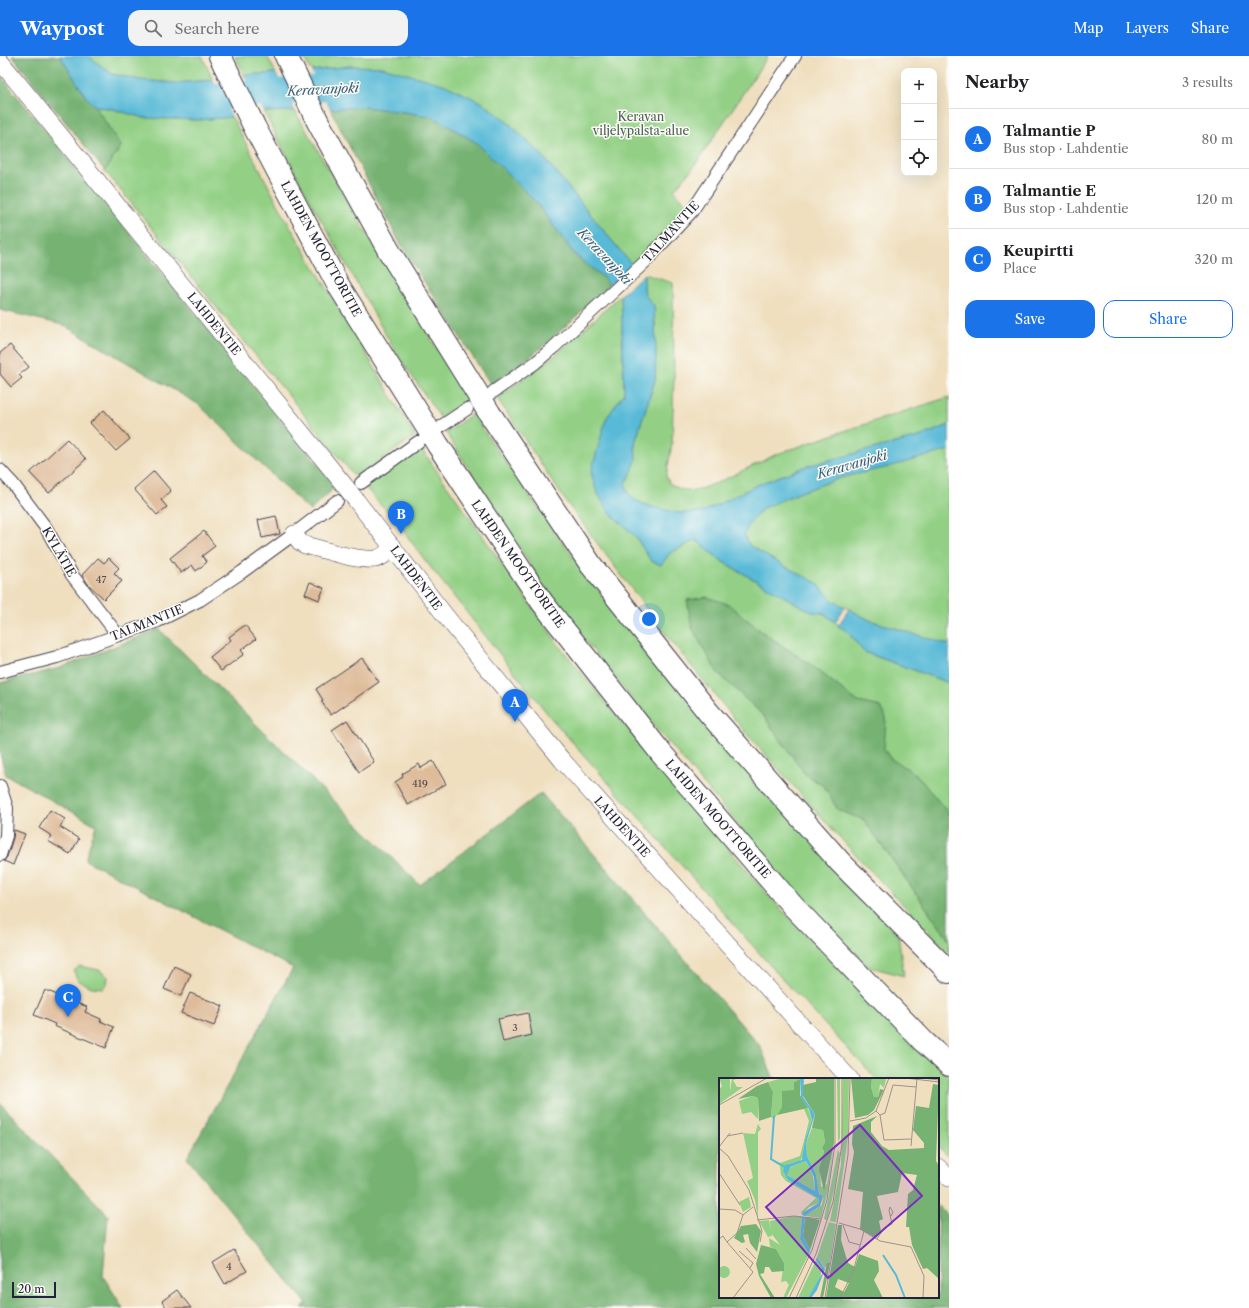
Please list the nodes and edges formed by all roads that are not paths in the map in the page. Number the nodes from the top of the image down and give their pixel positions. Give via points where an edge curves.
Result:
1 (286, 56) edge
2 (796, 56) edge
3 (221, 59) edge
4 (0, 61) edge
5 (493, 392) dead end
6 (467, 409) dead end
7 (443, 425) dead end
8 (418, 442) dead end
9 (0, 470) edge
10 (361, 483) dead end
11 (337, 501) dead end
12 (294, 534) junction
13 (393, 548) junction
14 (118, 635) junction
15 (0, 672) edge
16 (0, 786) edge
17 (0, 855) edge
18 (949, 972) edge
19 (949, 1065) edge
20 (849, 1078) edge
21 (939, 1168) edge
22 (949, 1178) edge

1 - 18 highway via 318,122 389,251 490,414 591,565 709,713 840,862
2 - 5 street, TALMANTIE via 692,211 647,260 535,363
3 - 19 highway, LAHDEN MOOTTORITIE via 337,283 438,445 542,602 661,753 792,905
4 - 13 main road, LAHDENTIE
6 - 7 street
8 - 10 street
9 - 14 street, KYLÄTIE via 46,528 72,575
11 - 12 street, TALMANTIE
12 - 13 main road via 305,545 358,558 376,559
12 - 14 street, TALMANTIE via 200,600 158,621
13 - 20 main road, LAHDENTIE via 562,760
14 - 15 street, TALMANTIE
16 - 17 street via 7,808 6,836
21 - 22 main road

